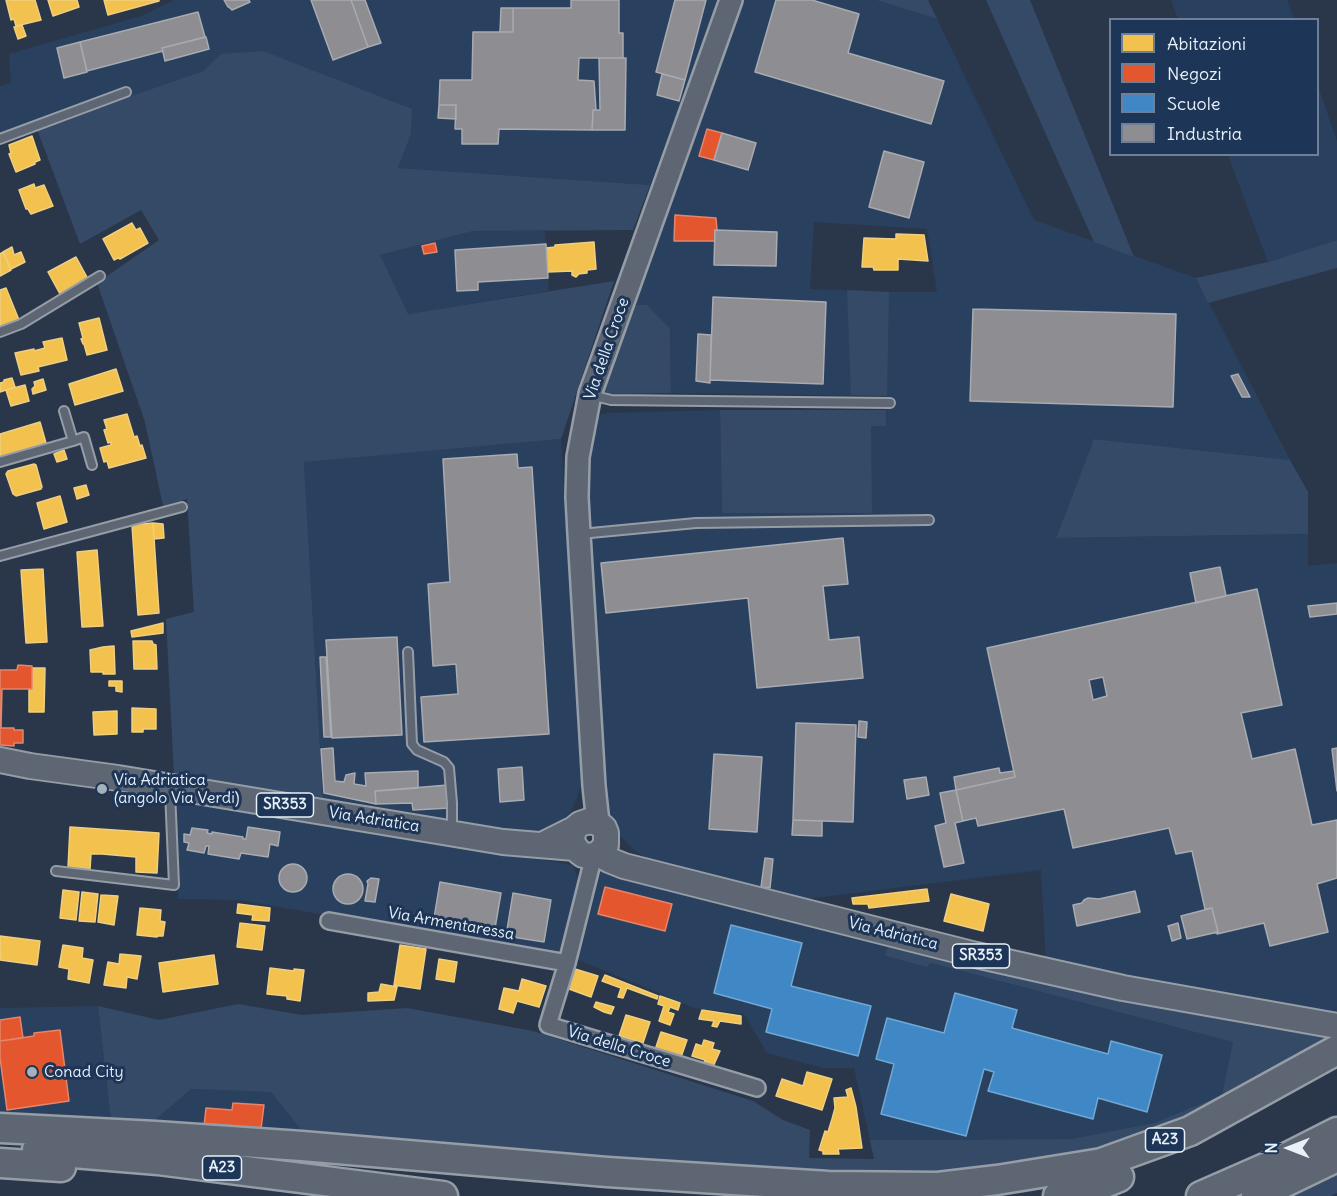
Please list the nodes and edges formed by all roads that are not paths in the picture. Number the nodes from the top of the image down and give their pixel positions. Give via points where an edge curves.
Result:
1 (731, 0) edge
2 (126, 92) dead end
3 (0, 139) edge
4 (100, 276) dead end
5 (0, 332) edge
6 (590, 394) junction
7 (890, 403) dead end
8 (64, 411) dead end
9 (73, 441) junction
10 (0, 462) edge
11 (92, 465) dead end
12 (182, 507) dead end
13 (929, 520) dead end
14 (579, 534) junction
15 (0, 556) edge
16 (408, 652) dead end
17 (0, 760) edge
18 (0, 766) edge
19 (30, 766) junction
20 (170, 786) junction
21 (452, 833) junction
22 (589, 837) junction
23 (56, 871) dead end
24 (329, 921) dead end
25 (567, 963) junction
26 (1337, 1026) edge
27 (1337, 1050) edge
28 (1337, 1069) edge
29 (757, 1088) dead end
30 (0, 1128) edge
31 (1337, 1132) edge
32 (0, 1147) edge
33 (1337, 1157) edge
34 (0, 1163) edge
35 (1102, 1163) junction
36 (322, 1196) edge
37 (443, 1196) edge
38 (979, 1196) edge
39 (1058, 1196) edge
40 (1201, 1196) edge
41 (1256, 1196) edge

1 - 6 main road, Via della Croce
2 - 3 lane
4 - 5 lane via 21,324
6 - 7 lane via 611,400
6 - 14 main road, Via della Croce via 578,457
8 - 9 lane
9 - 10 lane
9 - 11 lane via 84,437
12 - 15 lane
13 - 14 lane via 696,523
14 - 22 main road, Via della Croce via 594,786
16 - 21 lane via 412,744 449,768
17 - 19 main road, Via Adriatica / SR353
18 - 19 main road, Via Adriatica / SR353
19 - 20 main road, Via Adriatica / SR353
20 - 21 main road, Via Adriatica / SR353
20 - 23 lane via 174,885
21 - 22 main road, Via Adriatica / SR353 via 540,846
22 - 25 street, Via della Croce
22 - 26 main road, Via Adriatica / SR353 via 609,860 654,874 1123,988
24 - 25 street, Via Armentaressa
25 - 29 street, Via della Croce via 548,1025
27 - 35 highway, A23 via 1190,1131
28 - 39 highway, A23 via 1192,1148 1100,1185
30 - 35 highway, A23 via 828,1186 938,1186
31 - 40 highway
32 - 37 highway, A23 via 158,1160
33 - 41 highway
34 - 36 highway, A23 via 148,1175
35 - 38 highway, A23 via 1049,1182

